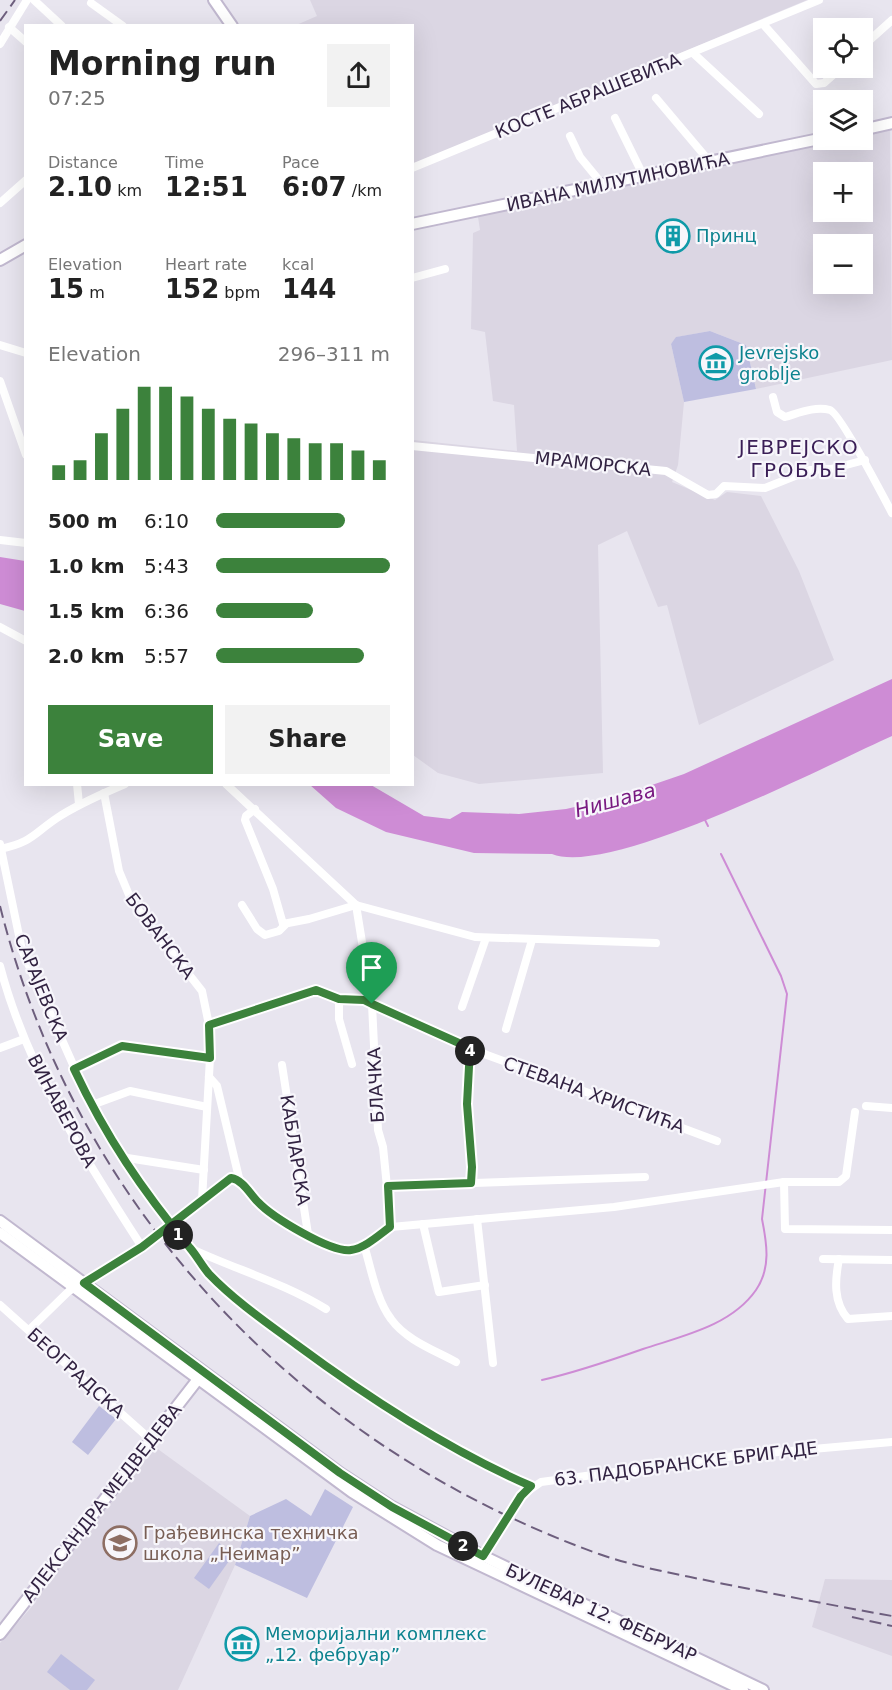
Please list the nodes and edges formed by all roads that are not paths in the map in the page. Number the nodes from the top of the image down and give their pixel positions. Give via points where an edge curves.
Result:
1 (27, 0) edge
2 (34, 0) edge
3 (214, 0) edge
4 (819, 0) edge
5 (91, 3) dead end
6 (892, 20) edge
7 (60, 24) edge
8 (120, 24) edge
9 (231, 24) edge
10 (763, 24) junction
11 (9, 27) junction
12 (873, 37) edge
13 (24, 40) edge
14 (0, 44) edge
15 (693, 53) junction
16 (830, 78) edge
17 (656, 98) dead end
18 (759, 114) dead end
19 (615, 118) dead end
20 (892, 123) edge
21 (873, 127) edge
22 (570, 136) dead end
23 (813, 140) edge
24 (710, 162) junction
25 (414, 167) edge
26 (645, 177) junction
27 (24, 182) edge
28 (603, 185) junction
29 (0, 203) edge
30 (414, 224) edge
31 (24, 246) edge
32 (0, 260) edge
33 (445, 269) dead end
34 (414, 277) edge
35 (0, 345) edge
36 (24, 352) edge
37 (0, 381) edge
38 (773, 397) dead end
39 (414, 446) edge
40 (24, 449) edge
41 (866, 460) junction
42 (892, 513) edge
43 (0, 540) edge
44 (24, 543) edge
45 (0, 627) edge
46 (24, 640) edge
47 (77, 786) edge
48 (120, 786) edge
49 (228, 786) edge
50 (104, 793) junction
51 (79, 804) junction
52 (255, 809) junction
53 (0, 844) edge
54 (0, 849) edge
55 (356, 904) junction
56 (242, 905) dead end
57 (285, 925) junction
58 (486, 938) junction
59 (532, 940) junction
60 (656, 943) dead end
61 (0, 966) edge
62 (339, 999) junction
63 (372, 1004) junction
64 (462, 1007) dead end
65 (209, 1025) junction
66 (506, 1029) dead end
67 (24, 1039) junction
68 (0, 1048) edge
69 (470, 1048) junction
70 (210, 1058) junction
71 (352, 1064) dead end
72 (282, 1065) dead end
73 (74, 1069) junction
74 (209, 1077) junction
75 (92, 1105) junction
76 (866, 1106) dead end
77 (207, 1107) junction
78 (892, 1108) edge
79 (855, 1112) dead end
80 (717, 1141) dead end
81 (122, 1157) junction
82 (204, 1170) junction
83 (645, 1177) dead end
84 (240, 1182) junction
85 (784, 1182) junction
86 (471, 1183) junction
87 (388, 1186) junction
88 (202, 1200) junction
89 (477, 1219) junction
90 (0, 1221) edge
91 (423, 1224) junction
92 (169, 1225) junction
93 (390, 1227) junction
94 (892, 1230) edge
95 (0, 1233) edge
96 (308, 1234) junction
97 (364, 1245) junction
98 (142, 1247) junction
99 (191, 1249) junction
100 (823, 1259) dead end
101 (839, 1259) junction
102 (892, 1260) edge
103 (79, 1285) junction
104 (485, 1285) junction
105 (0, 1305) edge
106 (326, 1309) dead end
107 (892, 1316) edge
108 (29, 1329) junction
109 (456, 1362) dead end
110 (493, 1363) dead end
111 (201, 1376) junction
112 (152, 1441) junction
113 (892, 1442) edge
114 (531, 1486) junction
115 (480, 1560) junction
116 (0, 1634) edge
117 (743, 1690) edge
118 (763, 1690) edge

1 - 11 street
2 - 7 street
3 - 9 main road
4 - 10 street, КОСТЕ АБРАШЕВИЋА
5 - 8 street
6 - 12 street
10 - 15 street, КОСТЕ АБРАШЕВИЋА
10 - 16 street via 816,84
11 - 13 street
11 - 14 street
15 - 18 street
15 - 25 street, КОСТЕ АБРАШЕВИЋА
17 - 24 street
19 - 26 street
20 - 21 main road
22 - 28 street via 580,157
23 - 24 main road, ИВАНА МИЛУТИНОВИЋА
24 - 26 main road, ИВАНА МИЛУТИНОВИЋА
26 - 28 main road, ИВАНА МИЛУТИНОВИЋА
27 - 29 street
28 - 30 main road, ИВАНА МИЛУТИНОВИЋА
31 - 32 main road
33 - 34 street
35 - 36 street
37 - 40 street
38 - 41 street via 777,412 785,417 806,410 828,409 838,414
39 - 41 street, МРАМОРСКА via 666,471 708,495 729,485 770,487 810,470
41 - 42 street
43 - 44 street
45 - 46 street
47 - 51 street
48 - 50 street
49 - 52 street
50 - 51 street
50 - 65 street, БОВАНСКА via 123,886 202,991
51 - 54 street via 26,843
52 - 55 street
52 - 57 street via 245,820 273,889 279,918
53 - 54 street, САРАЈЕВСКА
54 - 73 street, САРАЈЕВСКА via 22,950
55 - 57 street
55 - 58 street
55 - 63 street, БЛАЧКА
56 - 57 street via 265,935
58 - 59 street
58 - 64 street
59 - 60 street
59 - 66 street
61 - 67 street, ВИНАВЕРОВА
62 - 63 street, СТЕВАНА ХРИСТИЋА
62 - 65 street, СТЕВАНА ХРИСТИЋА via 316,990
62 - 71 street via 339,1019
63 - 69 street, СТЕВАНА ХРИСТИЋА
63 - 87 street, БЛАЧКА via 378,1130
65 - 70 street, БОВАНСКА
67 - 68 street
67 - 98 street, ВИНАВЕРОВА via 91,1169
69 - 80 street, СТЕВАНА ХРИСТИЋА
69 - 86 street via 467,1104
70 - 73 street via 122,1046
70 - 74 street, БОВАНСКА
72 - 96 street, КАБЛАРСКА
73 - 75 street, САРАЈЕВСКА
74 - 77 street, БОВАНСКА
74 - 84 street, БОВАНСКА via 217,1086
75 - 77 street via 130,1091
75 - 81 street, САРАЈЕВСКА
76 - 78 street
77 - 82 street, БОВАНСКА
79 - 85 street via 843,1181
81 - 82 street
81 - 92 street, САРАЈЕВСКА
82 - 88 street, БОВАНСКА
83 - 86 street
84 - 88 street via 228,1179
84 - 96 street via 260,1204
85 - 89 street via 614,1207
85 - 94 street via 785,1229
86 - 87 street
87 - 93 street, БЛАЧКА
88 - 92 street
89 - 91 street
89 - 104 street
90 - 103 main road, БУЛЕВАР 12. ФЕБРУАР
91 - 93 street
91 - 104 street via 440,1292
92 - 98 street
92 - 99 street, САРАЈЕВСКА
93 - 97 street
95 - 103 main road, БУЛЕВАР 12. ФЕБРУАР
96 - 97 street via 335,1249 352,1250
97 - 109 street via 391,1319 415,1341
98 - 103 street
99 - 106 street via 284,1286
99 - 114 street, САРАЈЕВСКА via 223,1288 322,1364 411,1423
100 - 101 street
101 - 102 street
101 - 107 street via 834,1284 843,1314 848,1319
103 - 108 street
103 - 111 main road, БУЛЕВАР 12. ФЕБРУАР
104 - 110 street
105 - 108 street, БЕОГРАДСКА
108 - 112 street, БЕОГРАДСКА
111 - 112 main road, АЛЕКСАНДРА МЕДВЕДЕВА
111 - 115 main road, БУЛЕВАР 12. ФЕБРУАР via 352,1492 413,1531
112 - 116 main road, АЛЕКСАНДРА МЕДВЕДЕВА
113 - 114 street, 63. ПАДОБРАНСКЕ БРИГАДЕ via 734,1455 564,1477
114 - 115 street, 63. ПАДОБРАНСКЕ БРИГАДЕ
115 - 117 main road, БУЛЕВАР 12. ФЕБРУАР
115 - 118 main road, БУЛЕВАР 12. ФЕБРУАР

